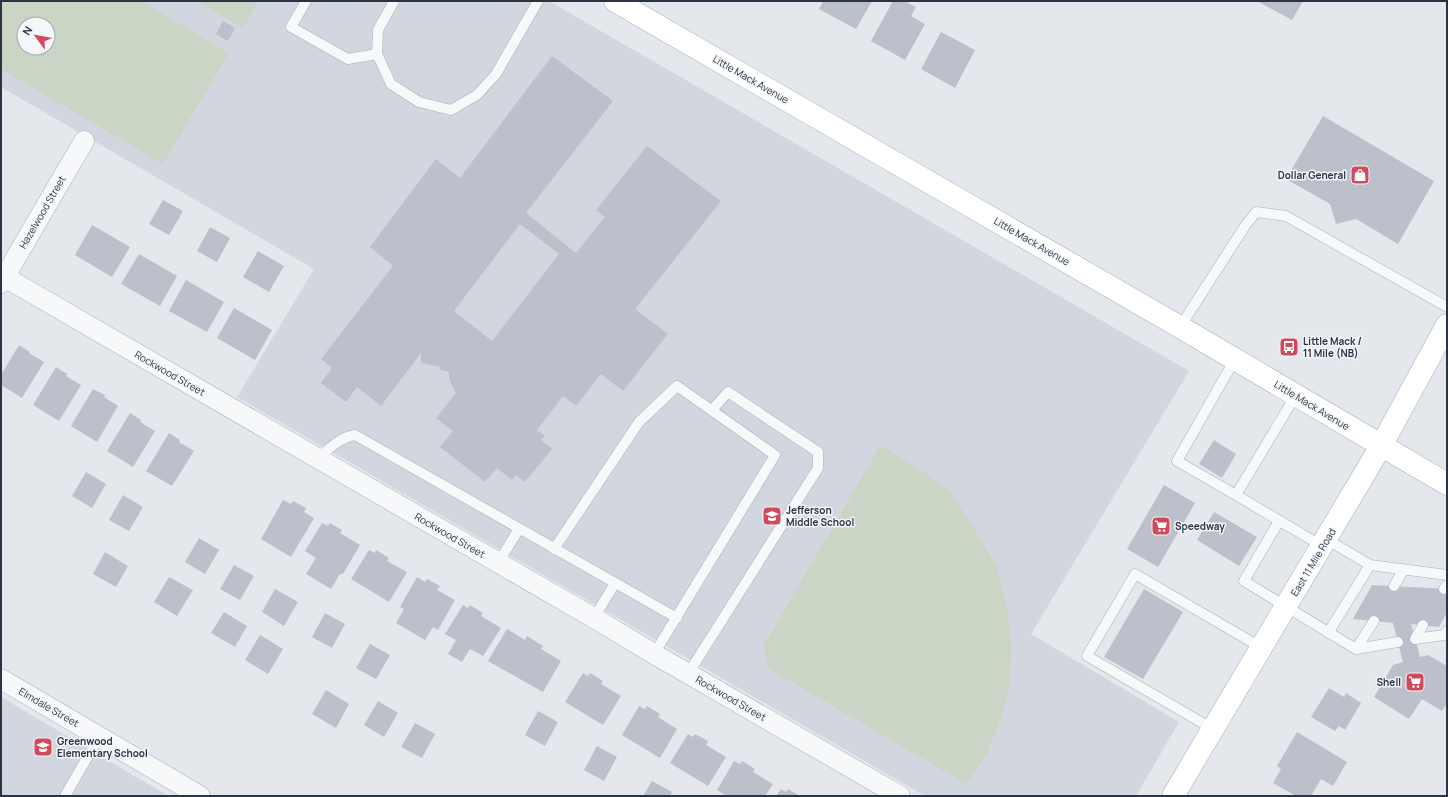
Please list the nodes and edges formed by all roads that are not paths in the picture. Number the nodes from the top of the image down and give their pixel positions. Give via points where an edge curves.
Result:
1 (306, 1) edge
2 (394, 1) edge
3 (538, 1) edge
4 (615, 1) edge
5 (377, 54) junction
6 (84, 141) dead end
7 (2, 278) edge
8 (1447, 307) edge
9 (1447, 325) edge
10 (1180, 327) junction
11 (1235, 359) junction
12 (1296, 395) junction
13 (712, 410) junction
14 (1381, 446) junction
15 (318, 458) junction
16 (1447, 484) edge
17 (1236, 495) junction
18 (1279, 521) junction
19 (519, 529) junction
20 (1324, 543) junction
21 (554, 549) junction
22 (498, 563) junction
23 (1370, 565) junction
24 (1404, 569) junction
25 (1447, 575) edge
26 (615, 583) junction
27 (1394, 586) dead end
28 (1286, 607) junction
29 (594, 618) junction
30 (677, 618) junction
31 (1374, 621) dead end
32 (1423, 625) dead end
33 (1447, 631) edge
34 (1328, 633) junction
35 (1398, 642) dead end
36 (1262, 648) junction
37 (1356, 650) junction
38 (654, 654) junction
39 (688, 674) junction
40 (1, 679) edge
41 (1213, 729) junction
42 (99, 736) junction
43 (65, 796) edge
44 (200, 796) edge
45 (900, 796) edge
46 (1173, 796) edge

1 - 5 lane via 291,27 348,59
2 - 5 lane via 378,30
3 - 5 lane via 496,74 477,95 451,110 419,102 391,84
4 - 10 main road, Little Mack Avenue
6 - 7 street, Hazelwood Street
7 - 15 street, Rockwood Street
8 - 10 lane via 1286,216 1256,212
9 - 14 main road, East 11 Mile Road
10 - 11 main road, Little Mack Avenue
11 - 12 main road, Little Mack Avenue
11 - 17 lane via 1177,461
12 - 14 main road, Little Mack Avenue
12 - 17 lane
13 - 21 lane via 677,386 639,422
13 - 30 lane via 775,455
13 - 39 lane via 728,392 818,452 818,468
14 - 16 main road, Little Mack Avenue
14 - 20 main road, East 11 Mile Road
15 - 19 lane via 340,440 355,435
15 - 22 street, Rockwood Street
17 - 18 lane
18 - 20 lane
18 - 28 lane via 1244,581
19 - 21 lane
19 - 22 lane
20 - 23 lane
20 - 28 main road, East 11 Mile Road
21 - 26 lane
22 - 29 street, Rockwood Street
23 - 24 lane
23 - 34 lane
24 - 25 lane
24 - 27 lane
26 - 29 lane
26 - 30 lane
28 - 34 lane
28 - 36 main road, East 11 Mile Road
29 - 38 street, Rockwood Street
30 - 38 lane
31 - 37 lane
32 - 33 lane via 1415,639 1444,635
34 - 37 lane
35 - 37 lane
36 - 41 main road, East 11 Mile Road
36 - 41 lane via 1135,574 1087,656
38 - 39 street, Rockwood Street
39 - 45 street, Rockwood Street
40 - 42 street, Elmdale Street
41 - 46 main road, East 11 Mile Road
42 - 43 lane
42 - 44 street, Elmdale Street

